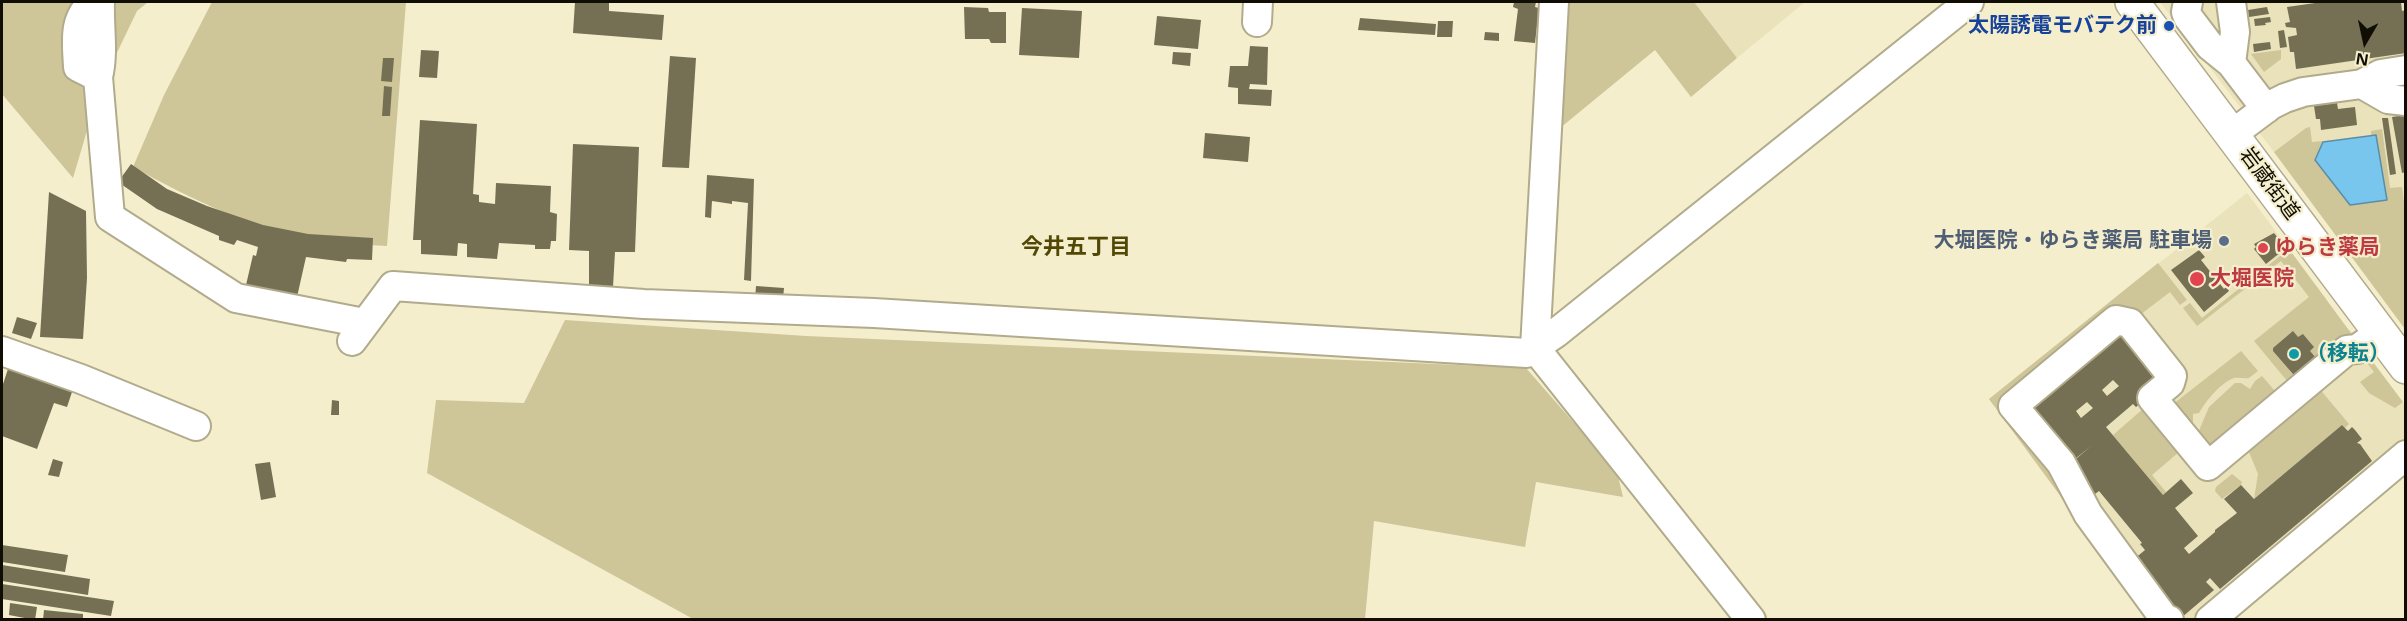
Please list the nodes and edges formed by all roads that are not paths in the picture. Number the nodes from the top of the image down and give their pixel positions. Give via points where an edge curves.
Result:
1 (94, 2) edge
2 (100, 2) edge
3 (1554, 2) edge
4 (1969, 2) edge
5 (2132, 2) edge
6 (2188, 2) edge
7 (2231, 2) edge
8 (2231, 63) junction
9 (2406, 70) edge
10 (98, 77) junction
11 (2362, 84) junction
12 (2406, 101) edge
13 (2266, 109) junction
14 (2231, 135) junction
15 (2380, 333) junction
16 (1535, 348) junction
17 (2, 351) edge
18 (2406, 367) edge
19 (196, 426) dead end
20 (2406, 455) edge
21 (1751, 620) edge
22 (2169, 620) edge
23 (2210, 620) edge

1 - 10 street via 79,17 78,68
2 - 10 street via 102,57
3 - 16 street
4 - 16 street
5 - 14 main road, 岩蔵街道
6 - 8 street via 2188,17 2210,46
7 - 8 street via 2235,32
8 - 13 street
9 - 11 street via 2381,74
10 - 16 street via 110,217 236,298 358,332 393,286 644,304 874,313 1527,353
11 - 12 street via 2388,99
11 - 13 street via 2294,94
13 - 14 street
14 - 15 main road, 岩蔵街道
15 - 18 main road, 岩蔵街道
15 - 22 street via 2357,350 2347,350 2208,466 2152,398 2170,383 2172,376 2130,323 2116,320 2013,406 2061,463 2088,514
16 - 21 street
17 - 19 street
20 - 23 street

